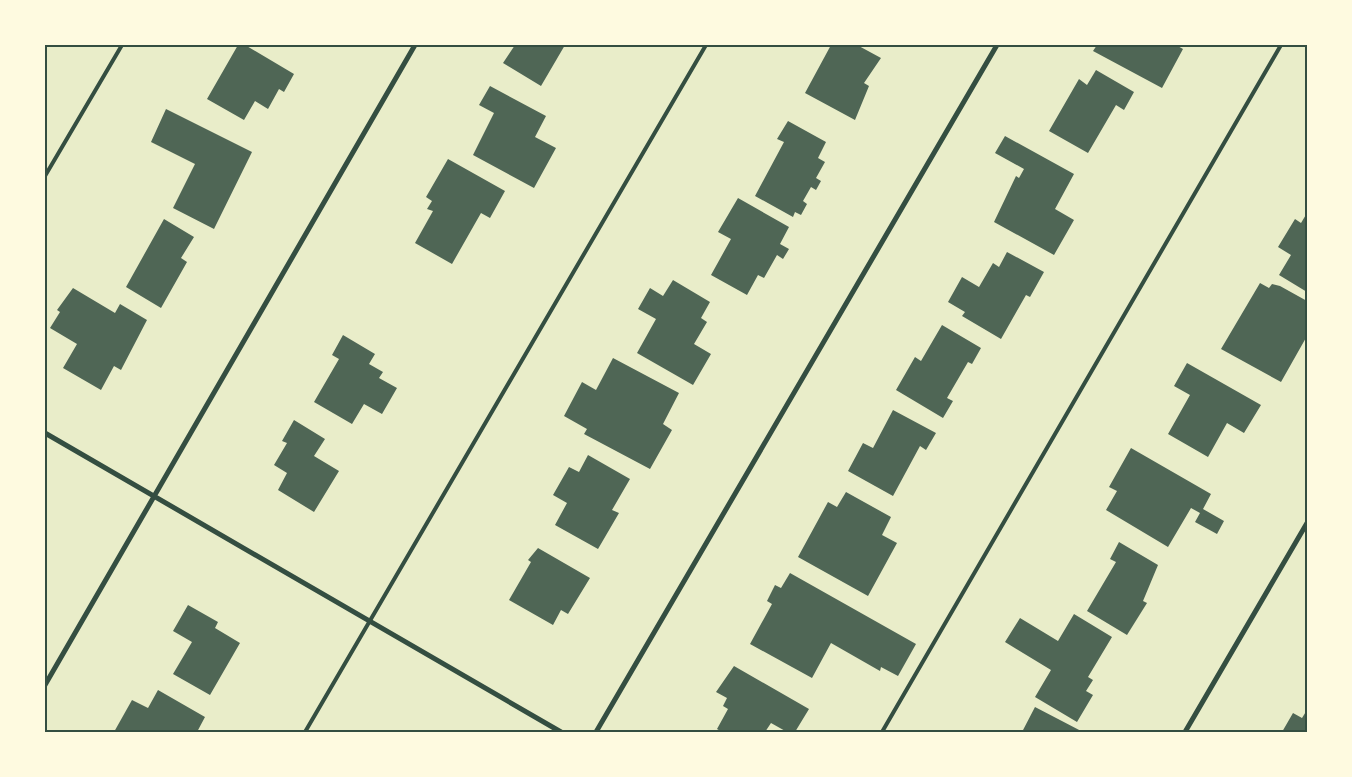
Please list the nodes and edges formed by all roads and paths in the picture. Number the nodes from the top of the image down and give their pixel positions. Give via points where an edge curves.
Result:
1 (122, 45) edge
2 (415, 45) edge
3 (706, 45) edge
4 (997, 45) edge
5 (1281, 45) edge
6 (45, 176) edge
7 (45, 433) edge
8 (155, 497) junction
9 (1307, 523) edge
10 (370, 621) junction
11 (45, 685) edge
12 (305, 732) edge
13 (561, 732) edge
14 (596, 732) edge
15 (882, 732) edge
16 (1185, 732) edge

1 - 6 lane
2 - 8 street
3 - 10 lane
4 - 14 street
5 - 15 lane
7 - 8 street
8 - 10 street
8 - 11 street
9 - 16 street
10 - 12 lane
10 - 13 street

